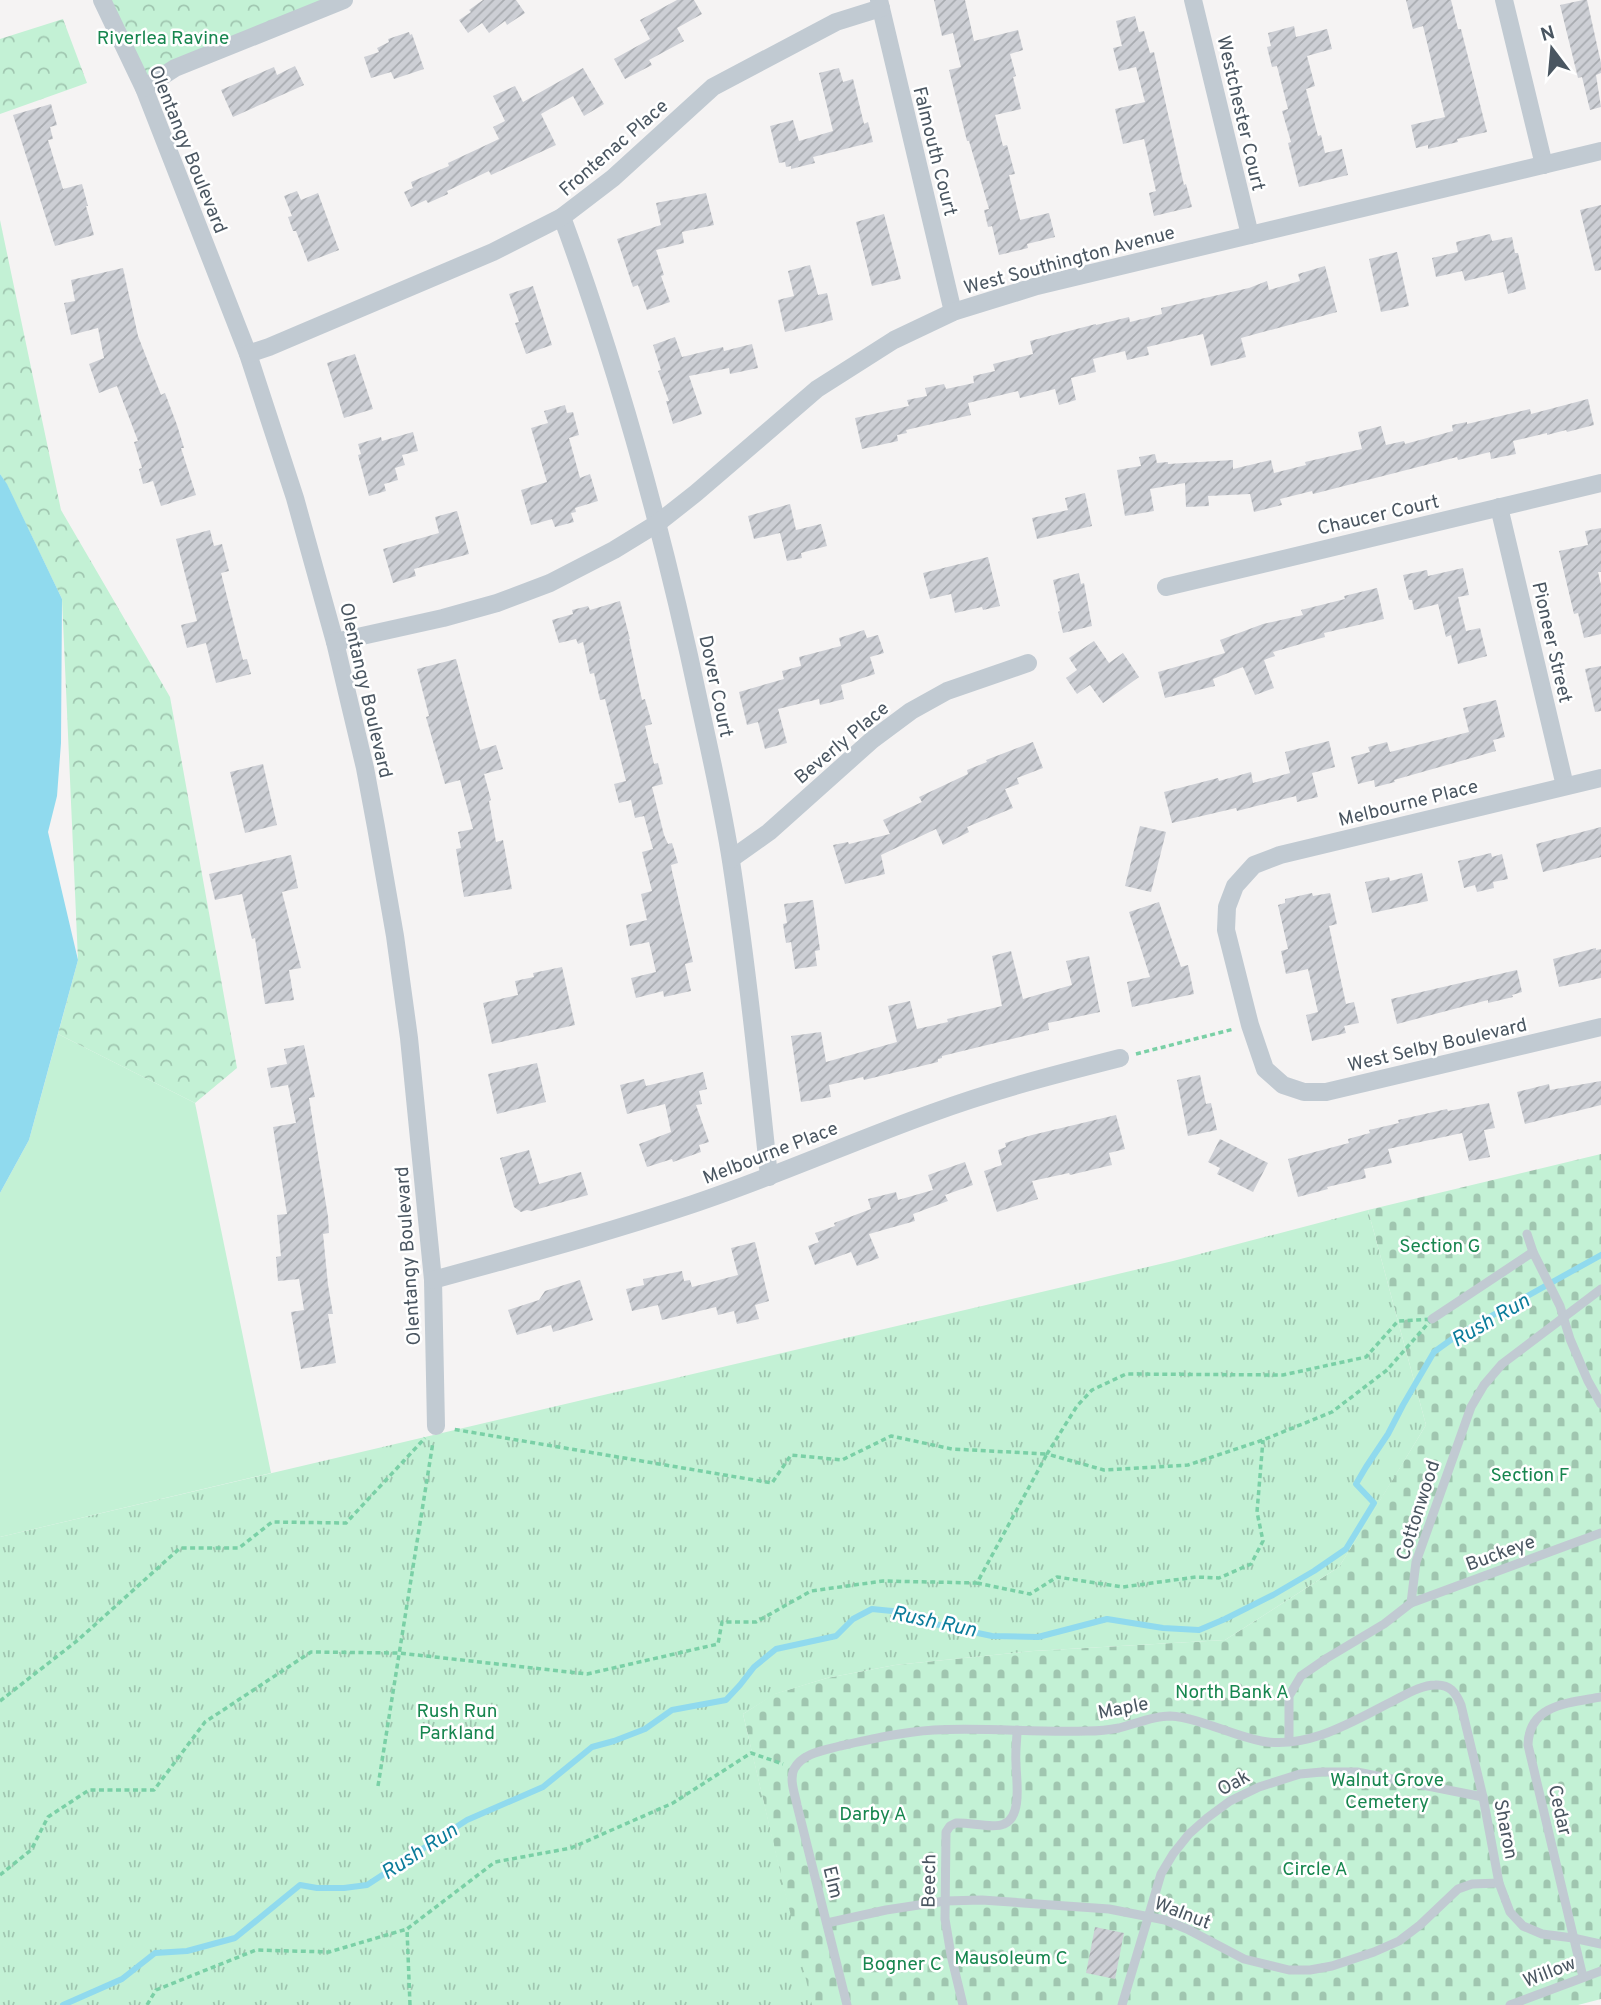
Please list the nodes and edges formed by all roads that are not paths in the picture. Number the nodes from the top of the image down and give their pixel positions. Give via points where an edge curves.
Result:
1 (102, 0) edge
2 (344, 0) edge
3 (1194, 0) edge
4 (1504, 0) edge
5 (880, 4) edge
6 (144, 88) junction
7 (1601, 151) edge
8 (1544, 164) junction
9 (562, 217) junction
10 (1250, 235) junction
11 (954, 312) junction
12 (248, 354) junction
13 (1601, 483) edge
14 (1499, 508) junction
15 (659, 523) junction
16 (1166, 587) dead end
17 (335, 642) junction
18 (1028, 663) dead end
19 (1601, 778) edge
20 (1565, 786) junction
21 (731, 859) junction
22 (1601, 1027) edge
23 (1120, 1058) road end
24 (1283, 1084) joint
25 (769, 1177) junction
26 (1527, 1234) dead end
27 (1533, 1252) junction
28 (433, 1280) junction
29 (1601, 1289) edge
30 (1563, 1318) junction
31 (1432, 1319) road end
32 (1601, 1404) edge
33 (436, 1426) road end
34 (1601, 1533) edge
35 (1411, 1603) junction
36 (1449, 1687) joint
37 (1601, 1697) edge
38 (1017, 1730) junction
39 (1289, 1741) junction
40 (795, 1767) joint
41 (1483, 1797) junction
42 (1499, 1883) junction
43 (945, 1901) junction
44 (1148, 1916) junction
45 (827, 1923) junction
46 (1573, 1938) junction
47 (1601, 1944) edge
48 (1601, 1971) edge
49 (1583, 1977) junction
50 (847, 2005) edge
51 (963, 2005) edge
52 (1122, 2005) edge
53 (1510, 2005) edge

1 - 6 street, Olentangy Boulevard
2 - 6 street via 175,68
3 - 10 street, Westchester Court
4 - 8 street
5 - 9 street, Frontenac Place via 713,87 613,178
5 - 11 street, Falmouth Court
6 - 12 street, Olentangy Boulevard
7 - 8 street, West Southington Avenue
8 - 10 street, West Southington Avenue
9 - 12 street, Frontenac Place via 469,263
9 - 15 street, Dover Court
10 - 11 street, West Southington Avenue via 1037,286
11 - 15 street, West Southington Avenue via 894,340 817,389
12 - 17 street, Olentangy Boulevard
13 - 14 street, Chaucer Court
14 - 16 street, Chaucer Court
14 - 20 street, Pioneer Street
15 - 17 street, West Southington Avenue via 561,577 497,603
15 - 21 street, Dover Court
17 - 28 street, Olentangy Boulevard via 365,768 395,936
18 - 21 street, Beverly Place via 947,691 911,711
19 - 20 street, Melbourne Place
20 - 24 street, Melbourne Place via 1254,865 1235,886 1227,907 1226,930 1265,1069
21 - 25 street, Dover Court
22 - 24 street, West Selby Boulevard via 1326,1092 1304,1093
23 - 25 street, Melbourne Place via 1003,1088
25 - 28 street, Melbourne Place via 590,1236
26 - 27 lane
27 - 30 lane
27 - 31 lane
28 - 33 street, Olentangy Boulevard
29 - 30 lane, Cottonwood
30 - 32 lane
30 - 35 lane, Cottonwood via 1502,1364 1471,1407 1416,1562
34 - 35 lane, Buckeye
35 - 39 lane via 1301,1676 1289,1696
36 - 39 lane, Maple via 1416,1690 1336,1729
36 - 41 lane, Sharon via 1461,1705
37 - 46 lane, Cedar via 1545,1711 1529,1732 1528,1745
38 - 39 lane, Maple via 1116,1729 1166,1716 1188,1718 1265,1742
38 - 40 lane, Maple via 905,1733 824,1750
38 - 43 lane, Beech via 1017,1795 1012,1817 998,1825 963,1822 950,1826 946,1832
40 - 45 lane, Elm via 791,1777
41 - 42 lane, Sharon
41 - 44 lane, Oak via 1357,1772 1300,1774 1259,1787 1230,1801 1189,1834 1161,1874
42 - 44 lane, Walnut via 1458,1889 1399,1941 1310,1970 1244,1959 1187,1929
42 - 46 lane, Sharon via 1510,1912 1523,1926
43 - 44 lane, Walnut via 1051,1904
43 - 45 lane, Walnut
43 - 51 lane, Beech
44 - 52 lane, Oak
45 - 50 lane, Elm
46 - 47 lane, Sharon
46 - 49 lane, Cedar
48 - 49 lane, Willow
49 - 53 lane, Willow

